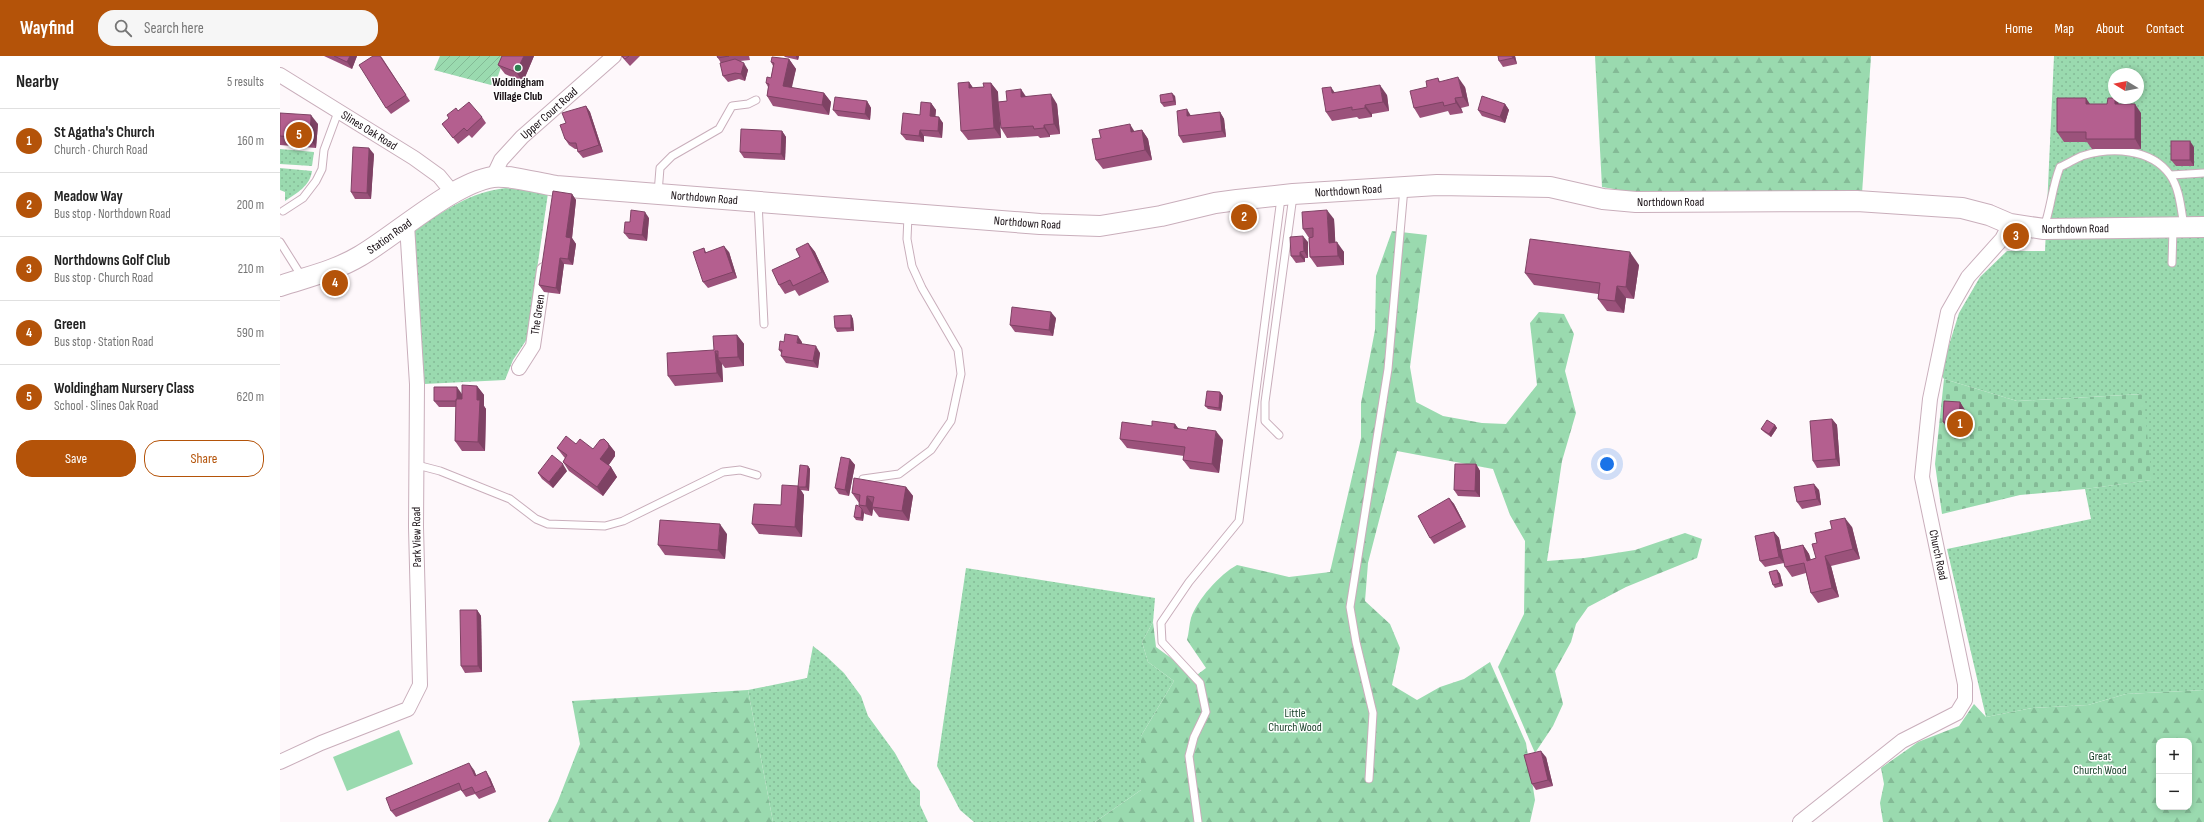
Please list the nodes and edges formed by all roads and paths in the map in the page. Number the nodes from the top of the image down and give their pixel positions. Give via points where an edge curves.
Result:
1 (614, 56) edge
2 (280, 74) edge
3 (756, 100) dead end
4 (338, 112) junction
5 (2204, 173) edge
6 (2171, 176) junction
7 (493, 177) junction
8 (1404, 187) junction
9 (453, 193) junction
10 (658, 193) junction
11 (1287, 195) junction
12 (758, 201) junction
13 (283, 210) dead end
14 (908, 214) junction
15 (2010, 224) junction
16 (407, 225) junction
17 (2204, 227) edge
18 (2178, 228) junction
19 (2044, 229) junction
20 (280, 242) edge
21 (546, 254) edge
22 (2172, 263) dead end
23 (303, 279) junction
24 (280, 286) edge
25 (764, 324) dead end
26 (519, 368) dead end
27 (1279, 436) dead end
28 (417, 465) junction
29 (757, 475) dead end
30 (863, 479) edge
31 (280, 762) edge
32 (1368, 779) dead end
33 (1198, 822) edge
34 (1800, 822) edge

1 - 7 street, Upper Court Road via 522,137 501,160
2 - 4 street, Slines Oak Road
3 - 10 lane via 732,106 719,129 672,156 660,168
4 - 9 street, Slines Oak Road via 414,158 439,176
4 - 13 lane via 324,150 322,169 316,181 303,198
5 - 6 lane
6 - 18 lane via 2179,196
6 - 19 lane via 2144,155 2131,152 2108,151 2082,156 2060,167
7 - 9 street, Station Road via 471,183
7 - 10 street, Northdown Road via 555,193
8 - 11 street, Northdown Road
8 - 15 street, Northdown Road via 1550,187 1603,199 1636,202 1857,201 1962,208
8 - 32 lane via 1388,369 1350,607 1373,713
9 - 16 street, Station Road
10 - 12 street, Northdown Road
11 - 14 street, Northdown Road via 1215,203 1161,216 1100,226
11 - 27 lane via 1265,402 1265,421
11 - 33 lane via 1239,521 1189,582 1161,623 1162,642 1200,683 1206,712 1188,756
12 - 14 street, Northdown Road
12 - 25 lane
14 - 30 lane via 907,239 912,266 958,350 961,374 951,422 931,450 899,474
15 - 19 street, Northdown Road
15 - 34 street, Church Road via 2002,239 1968,277 1948,312 1930,399 1922,477 1965,684 1964,700 1957,713 1902,741
16 - 23 street, Station Road via 342,266
16 - 28 street, Park View Road via 417,384
17 - 18 street, Northdown Road
18 - 19 street, Northdown Road
18 - 22 lane
20 - 23 lane
21 - 26 street, The Green via 533,346
23 - 24 street, Station Road
28 - 29 lane via 440,471 510,499 536,519 548,524 564,526 605,526 623,521 723,472 740,470
28 - 31 street, Park View Road via 420,685 408,709

